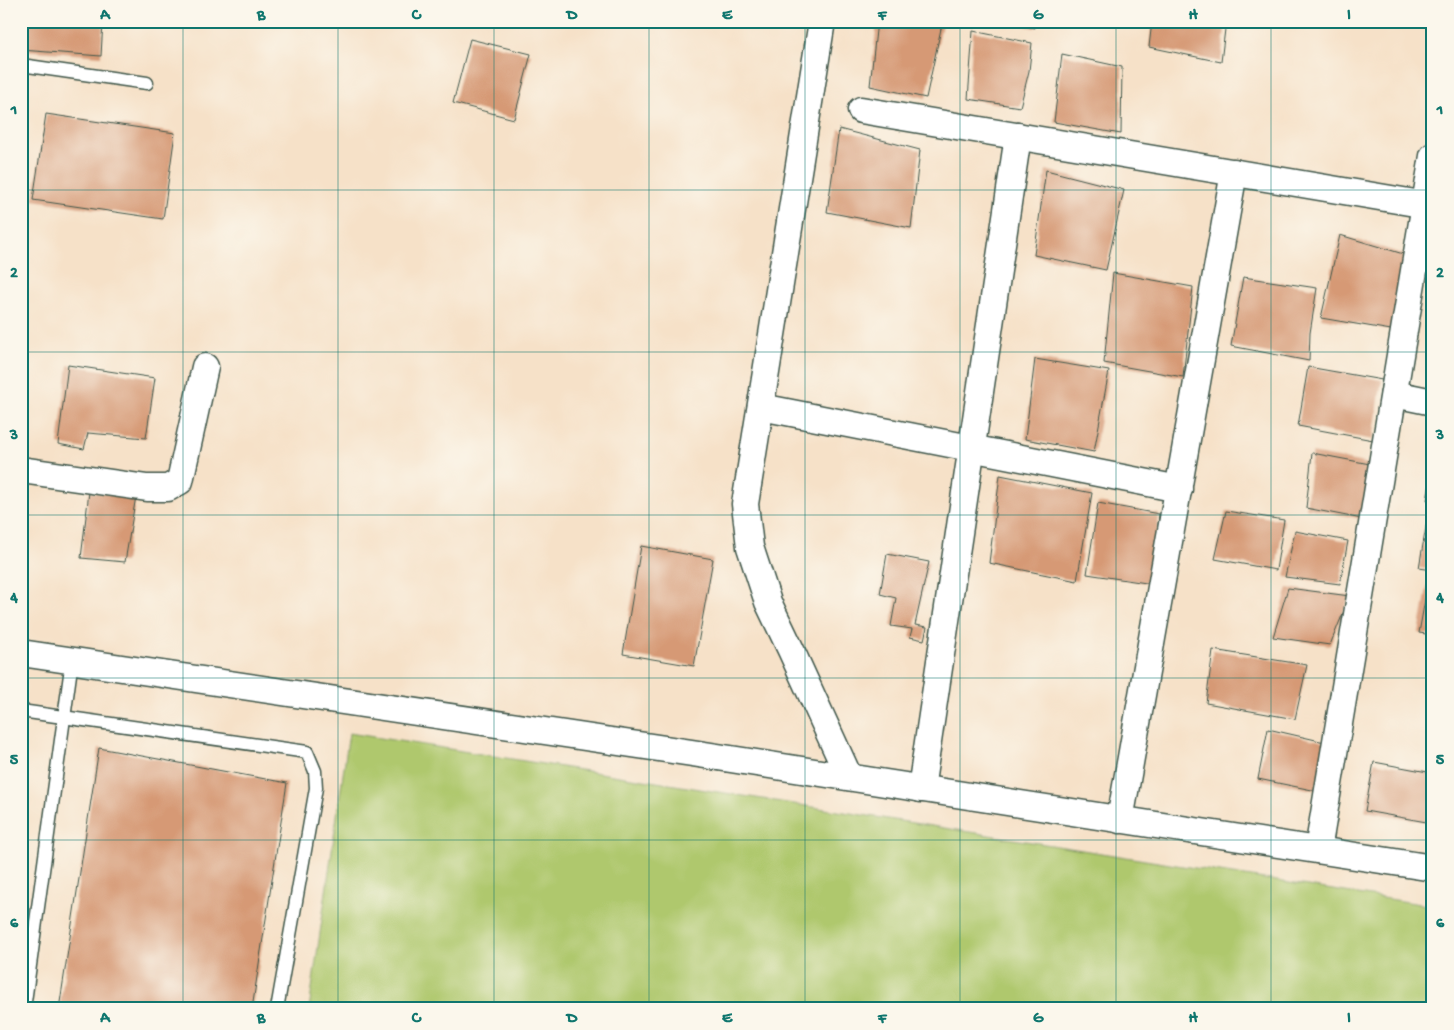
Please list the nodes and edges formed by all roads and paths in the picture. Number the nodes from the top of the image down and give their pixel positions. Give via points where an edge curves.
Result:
1 (822, 21) edge
2 (21, 65) edge
3 (147, 83) dead end
4 (862, 110) dead end
5 (1018, 136) junction
6 (1433, 156) edge
7 (1234, 172) junction
8 (1429, 205) edge
9 (205, 367) dead end
10 (1394, 394) junction
11 (1433, 402) edge
12 (760, 407) junction
13 (972, 448) junction
14 (21, 470) edge
15 (1179, 489) junction
16 (21, 652) edge
17 (72, 660) junction
18 (21, 711) edge
19 (64, 718) junction
20 (848, 777) junction
21 (921, 789) junction
22 (1120, 820) junction
23 (1318, 850) junction
24 (1433, 868) edge
25 (24, 1009) edge
26 (277, 1009) edge

1 - 12 street
2 - 3 lane
4 - 5 street
5 - 7 street
5 - 13 street
6 - 8 street
7 - 8 street
7 - 15 street
8 - 10 street
9 - 14 street via 180,481 168,488 147,488
10 - 11 street
10 - 23 street
12 - 13 street
12 - 20 street via 745,504 750,547 768,602
13 - 15 street
13 - 21 street
15 - 22 street
16 - 17 street
17 - 19 lane
17 - 20 street
18 - 19 lane
19 - 25 lane
19 - 26 lane via 307,752 315,771 316,788
20 - 21 street
21 - 22 street
22 - 23 street
23 - 24 street

